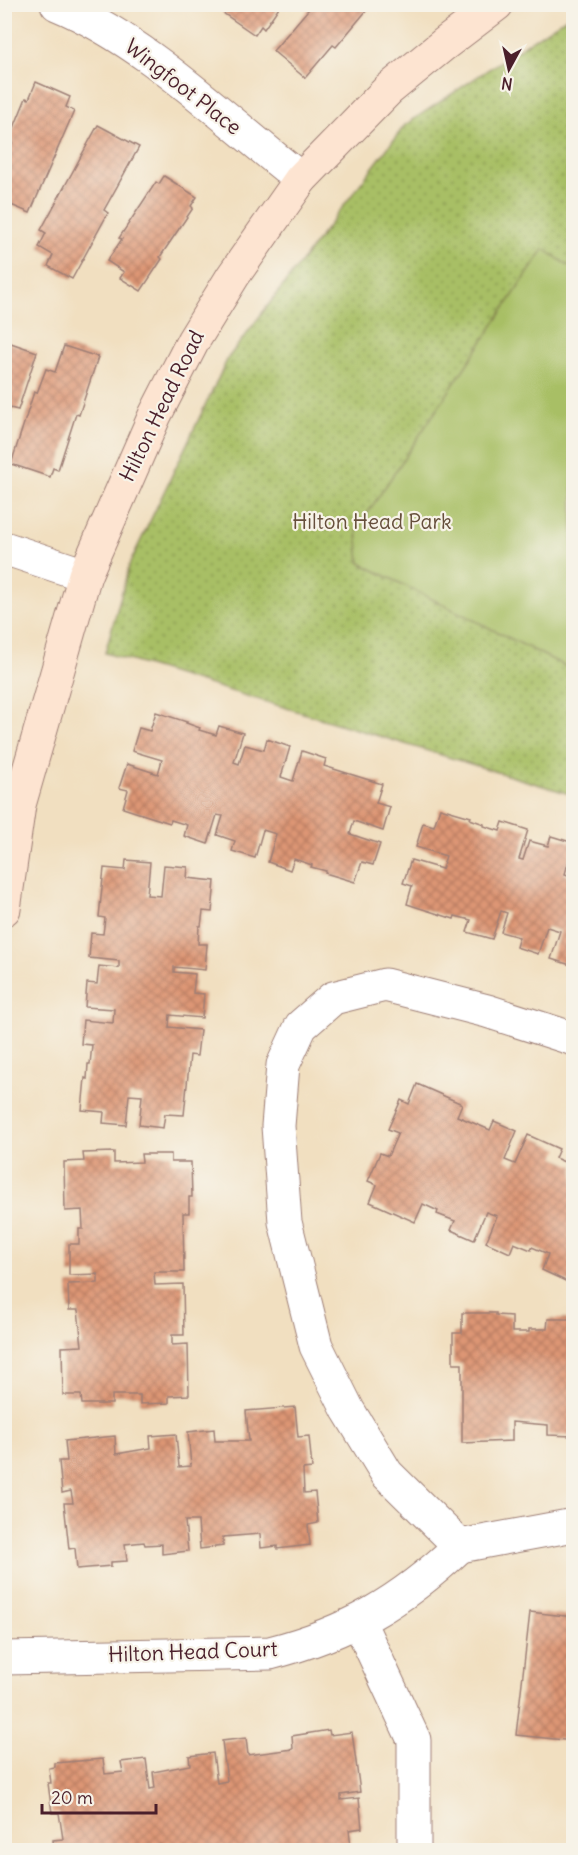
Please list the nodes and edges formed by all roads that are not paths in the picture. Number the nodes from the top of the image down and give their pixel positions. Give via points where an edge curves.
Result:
1 (57, 4) edge
2 (497, 4) edge
3 (301, 179) junction
4 (4, 548) edge
5 (85, 575) junction
6 (4, 909) edge
7 (573, 1039) edge
8 (573, 1525) edge
9 (459, 1546) junction
10 (359, 1622) junction
11 (4, 1658) edge
12 (414, 1851) edge

1 - 3 street, Wingfoot Place via 99,24 140,51
2 - 3 street, Hilton Head Road via 387,90
3 - 5 street, Hilton Head Road via 232,276 193,341 146,435
4 - 5 street
5 - 6 street, Hilton Head Road via 19,805
7 - 9 street via 385,985 333,998 301,1026 283,1065 278,1126 285,1222 316,1346 348,1410 387,1474
8 - 9 street
9 - 10 street, Hilton Head Court via 429,1575
10 - 11 street, Hilton Head Court via 270,1653
10 - 12 street via 414,1740

